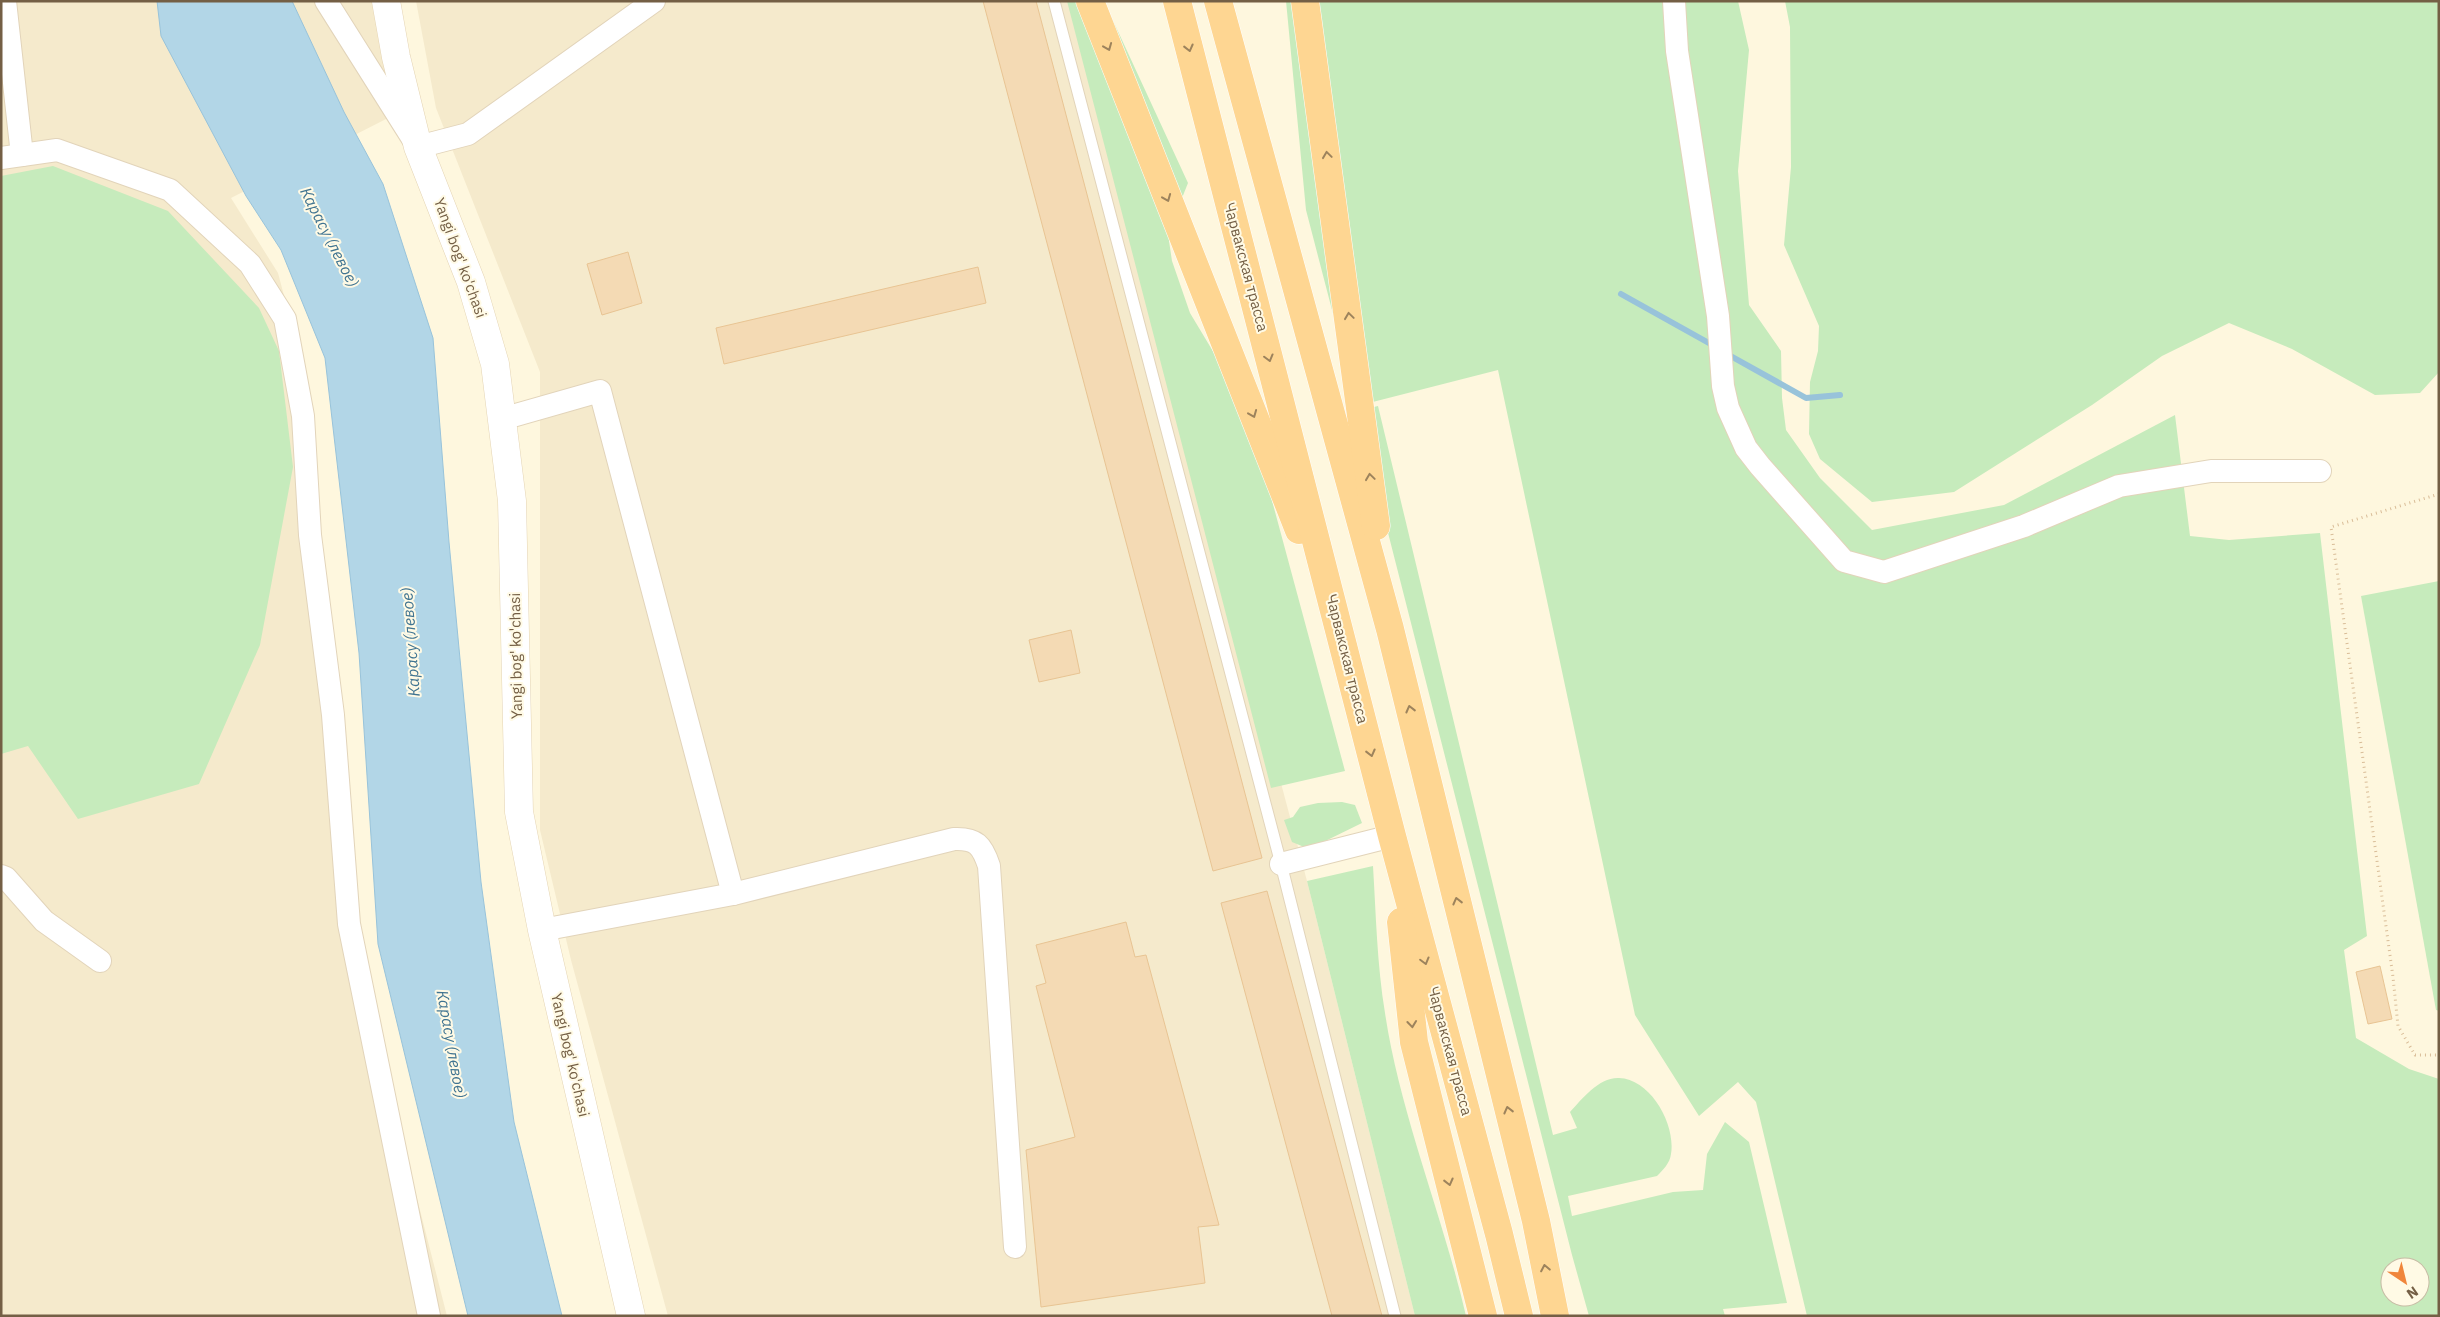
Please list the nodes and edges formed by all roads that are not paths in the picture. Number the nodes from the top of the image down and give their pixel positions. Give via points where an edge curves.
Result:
1 (5, 1) edge
2 (326, 1) edge
3 (386, 1) edge
4 (654, 1) edge
5 (1054, 1) edge
6 (1090, 1) edge
7 (1177, 1) edge
8 (1218, 1) edge
9 (1305, 1) edge
10 (1674, 1) edge
11 (418, 147) junction
12 (12, 156) edge
13 (502, 419) junction
14 (2320, 472) dead end
15 (1390, 629) junction
16 (1343, 642) junction
17 (1392, 836) junction
18 (1281, 864) junction
19 (1, 876) edge
20 (733, 894) junction
21 (542, 930) junction
22 (100, 961) dead end
23 (1015, 1247) dead end
24 (429, 1316) edge
25 (631, 1316) edge
26 (1395, 1316) edge
27 (1482, 1316) edge
28 (1519, 1316) edge
29 (1555, 1316) edge

1 - 12 street
2 - 11 street
3 - 11 main road, Yangi bog' ko'chasi
4 - 11 street via 468,134
5 - 18 lane
6 -> 16 highway
7 -> 16 highway, Чарвакская трасса
8 - 15 highway
15 -> 9 highway
10 - 14 street via 1677,52 1718,316 1723,386 1736,429 1760,466 1844,561 1884,572 2024,526 2119,486 2211,471
11 - 13 main road, Yangi bog' ko'chasi via 471,282 494,364
12 - 24 street via 57,150 170,190 250,264 284,319 303,416 310,535 333,715 349,924
13 - 20 street via 600,391
13 - 21 main road, Yangi bog' ko'chasi via 512,501 519,812
29 -> 15 highway via 1536,1221
16 -> 17 highway, Чарвакская трасса
17 - 18 street
17 -> 27 highway via 1414,1042
17 -> 28 highway, Чарвакская трасса
18 - 26 lane
19 - 22 street via 44,921
20 - 21 street
20 - 23 street via 954,839 967,838 978,844 989,866
21 - 25 main road, Yangi bog' ko'chasi

